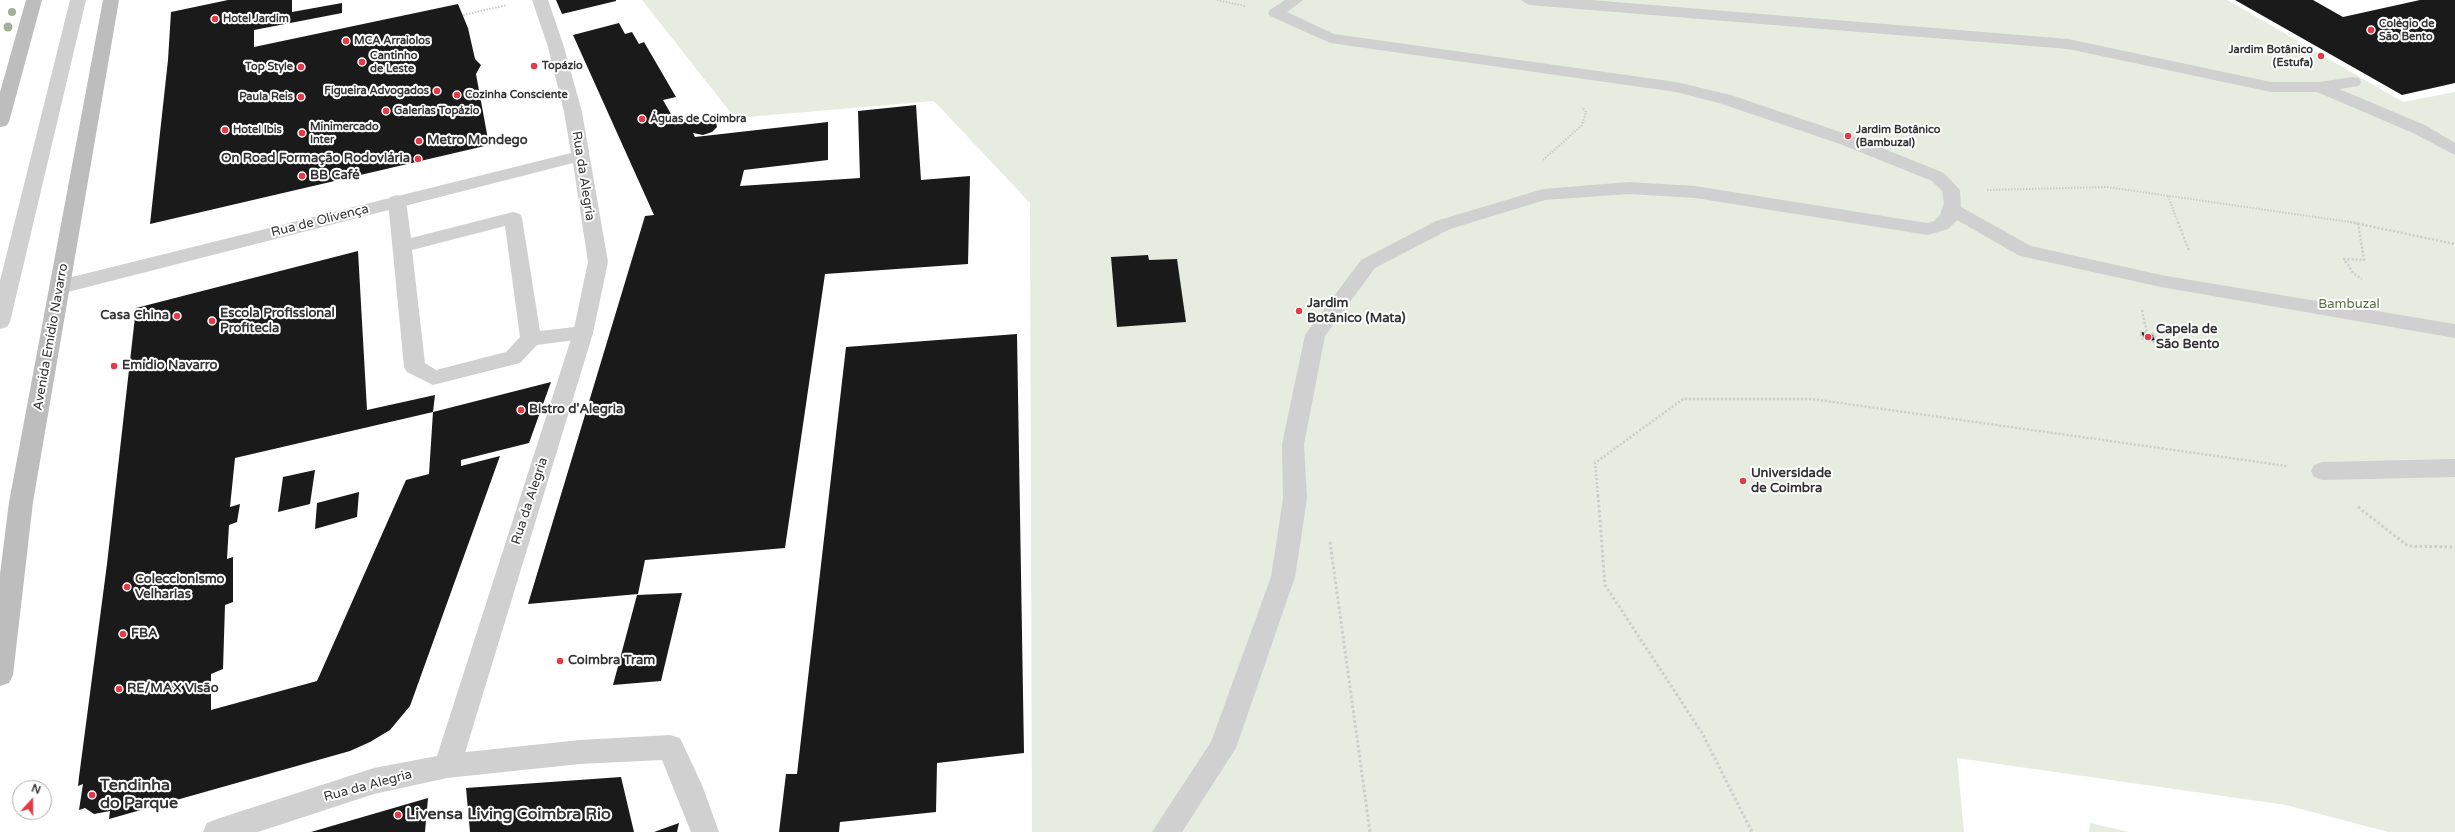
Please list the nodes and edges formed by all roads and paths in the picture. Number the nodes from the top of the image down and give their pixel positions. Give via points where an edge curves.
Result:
1 (34, 0) edge
2 (78, 0) edge
3 (111, 0) edge
4 (540, 0) edge
5 (1295, 0) edge
6 (1529, 0) edge
7 (508, 5) dead end
8 (463, 15) dead end
9 (1574, 71) junction
10 (2353, 82) dead end
11 (2319, 87) junction
12 (0, 122) edge
13 (2455, 150) edge
14 (579, 156) junction
15 (1543, 196) junction
16 (2168, 196) junction
17 (1951, 200) junction
18 (397, 202) junction
19 (2358, 223) junction
20 (2455, 244) edge
21 (402, 246) junction
22 (2366, 281) dead end
23 (60, 287) junction
24 (2203, 287) junction
25 (0, 322) edge
26 (2455, 331) edge
27 (2140, 332) joint
28 (583, 334) junction
29 (531, 339) junction
30 (2455, 468) edge
31 (2322, 471) junction
32 (1330, 541) dead end
33 (2455, 547) edge
34 (0, 675) edge
35 (447, 766) junction
36 (217, 832) edge
37 (706, 832) edge
38 (1166, 832) edge
39 (1370, 832) edge
40 (1752, 832) edge

1 - 12 main road
2 - 25 street
3 - 23 main road, Avenida Emídio Navarro
4 - 14 street, Rua da Alegria via 556,47 573,112
5 - 9 street via 1276,13 1330,38
6 - 11 street via 2068,44 2271,87
7 - 8 path
9 - 15 path via 1565,88 1586,112 1582,125 1534,168
9 - 17 street via 1676,87 1725,99 1904,162 1938,177
10 - 11 street
11 - 13 street via 2419,129
14 - 18 street, Rua de Olivença
14 - 28 street, Rua da Alegria via 598,262
15 - 17 street via 1629,188 1695,192 1928,229 1941,226 1949,218
15 - 38 street via 1444,225 1368,264 1315,334 1293,444 1295,499 1283,577 1222,748
16 - 17 path via 2107,187
16 - 19 path
16 - 24 path
17 - 24 street via 2025,251 2161,281
18 - 21 street
18 - 23 street, Rua de Olivença
19 - 20 path
19 - 22 path via 2364,260 2344,259 2354,274
21 - 29 street via 513,218
21 - 29 street via 415,367 434,378 513,358
23 - 34 main road, Avenida Emídio Navarro via 21,502
24 - 26 street
27 - 27 path via 2143,340 2156,342 2154,334
28 - 29 street
28 - 35 street, Rua da Alegria
30 - 31 street
31 - 33 path via 2360,510 2408,546
31 - 40 path via 1812,399 1683,399 1595,463 1604,585 1702,733
32 - 39 path
35 - 36 street, Rua da Alegria via 374,781
35 - 37 street via 580,752 670,747

